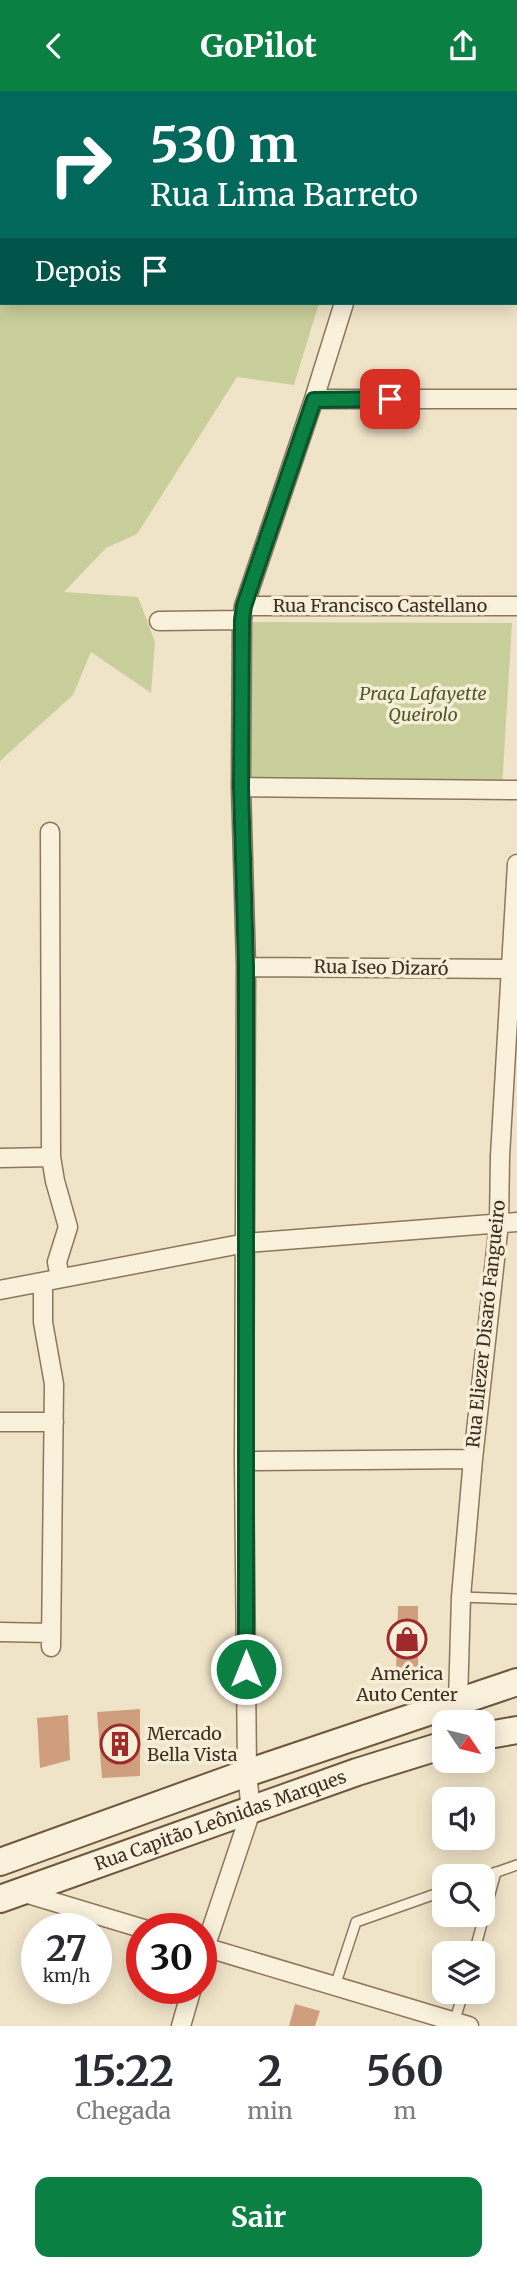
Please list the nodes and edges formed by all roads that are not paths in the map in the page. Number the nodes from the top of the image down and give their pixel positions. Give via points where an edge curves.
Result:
1 (343, 305) edge
2 (517, 399) edge
3 (314, 400) junction
4 (517, 607) edge
5 (243, 613) junction
6 (159, 621) dead end
7 (241, 787) junction
8 (517, 790) edge
9 (50, 832) dead end
10 (517, 863) edge
11 (246, 967) junction
12 (514, 969) edge
13 (51, 1157) junction
14 (0, 1158) edge
15 (508, 1222) edge
16 (246, 1243) junction
17 (52, 1280) junction
18 (0, 1290) edge
19 (0, 1422) edge
20 (54, 1422) junction
21 (472, 1459) junction
22 (244, 1461) junction
23 (461, 1597) junction
24 (517, 1599) edge
25 (0, 1632) edge
26 (517, 1682) edge
27 (458, 1701) junction
28 (517, 1730) edge
29 (495, 1734) edge
30 (495, 1739) edge
31 (517, 1744) edge
32 (432, 1749) edge
33 (247, 1773) junction
34 (251, 1811) junction
35 (0, 1862) edge
36 (517, 1865) edge
37 (496, 1873) joint
38 (11, 1895) edge
39 (432, 1895) edge
40 (216, 1913) edge
41 (126, 1924) edge
42 (477, 1941) edge
43 (217, 1955) edge
44 (335, 1986) junction
45 (187, 2004) edge
46 (463, 2004) edge
47 (461, 2024) edge
48 (181, 2026) edge

1 - 3 street
2 - 3 street
3 - 5 street
4 - 5 street, Rua Francisco Castellano
5 - 6 street, Rua Francisco Castellano
5 - 7 street
7 - 8 street
7 - 11 street
9 - 13 street
10 - 12 street, Rua Eliezer Disaró Fangueiro
11 - 12 street, Rua Iseo Dizaró
11 - 16 street
12 - 15 street, Rua Eliezer Disaró Fangueiro via 500,1156
13 - 14 street
13 - 17 street via 68,1227
15 - 16 street
15 - 21 street, Rua Eliezer Disaró Fangueiro
16 - 17 street
16 - 22 street
17 - 18 street
17 - 20 street via 43,1322 54,1375
19 - 20 street
20 - 25 street via 51,1640
21 - 22 street
21 - 23 street, Rua Eliezer Disaró Fangueiro
22 - 33 street
23 - 24 lane
23 - 27 street, Rua Eliezer Disaró Fangueiro
26 - 27 main road, Rua Capitão Leônidas Marques
27 - 33 main road, Rua Capitão Leônidas Marques
28 - 29 main road
30 - 31 street
32 - 34 main road, Rua Capitão Leônidas Marques
33 - 34 street
33 - 35 main road, Rua Capitão Leônidas Marques
34 - 38 main road, Rua Capitão Leônidas Marques
34 - 40 street
36 - 37 lane
37 - 42 lane
38 - 41 street
39 - 44 lane via 356,1922
43 - 44 street
44 - 47 street
45 - 48 street
46 - 47 lane

